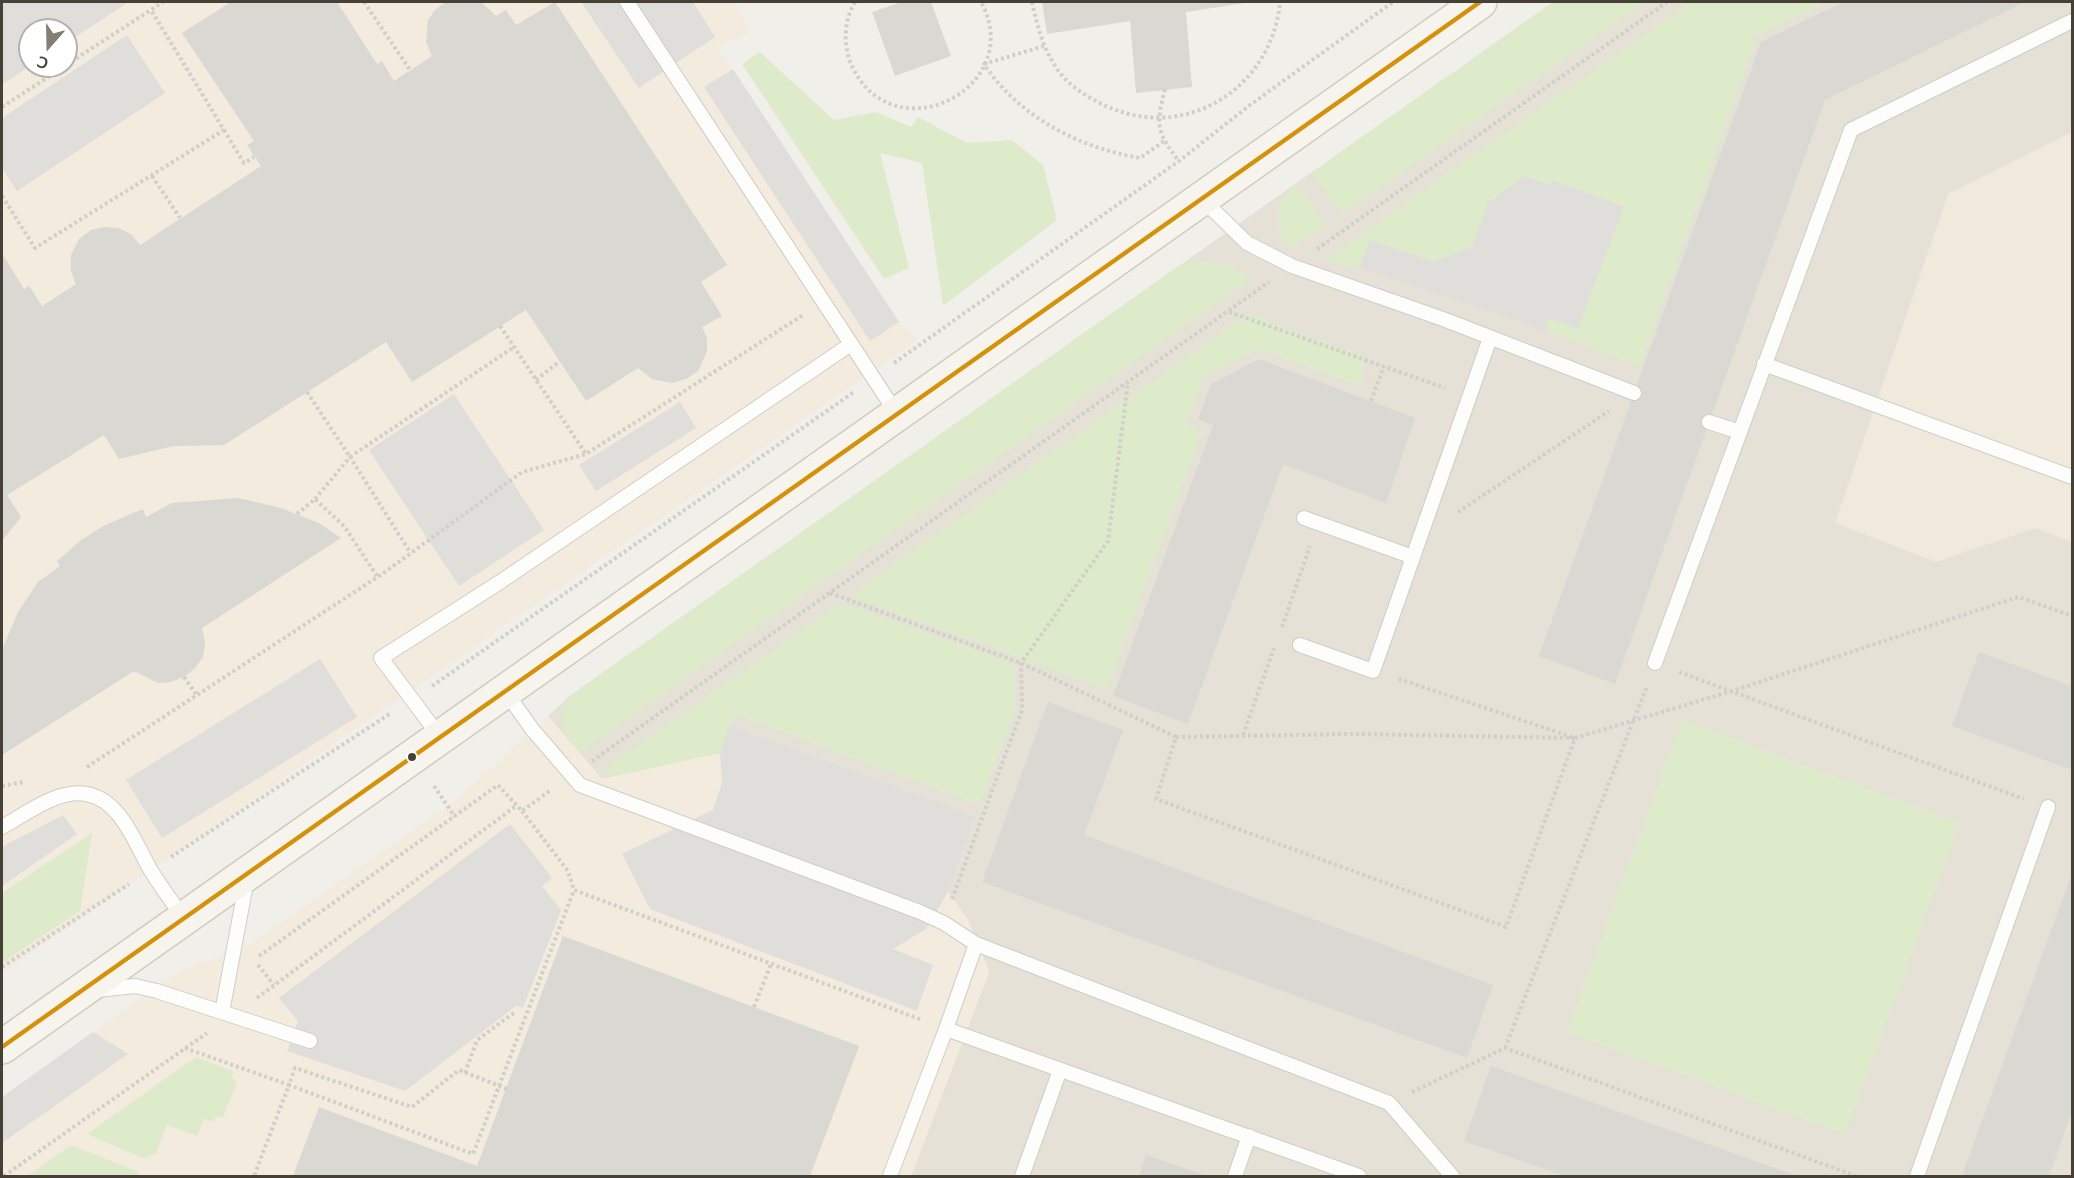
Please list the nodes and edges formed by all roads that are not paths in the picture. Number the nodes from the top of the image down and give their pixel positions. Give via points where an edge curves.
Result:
1 (627, 2) edge
2 (1480, 2) edge
3 (2073, 21) edge
4 (1202, 199) junction
5 (1490, 338) junction
6 (851, 344) junction
7 (1764, 364) junction
8 (1634, 393) road end
9 (897, 414) junction
10 (1709, 422) dead end
11 (1740, 432) junction
12 (2073, 477) edge
13 (1304, 518) dead end
14 (1413, 556) junction
15 (1300, 645) dead end
16 (1655, 663) road end
17 (505, 691) junction
18 (440, 737) junction
19 (2048, 807) road end
20 (2, 827) edge
21 (248, 872) junction
22 (184, 918) junction
23 (976, 944) junction
24 (69, 999) junction
25 (227, 1014) junction
26 (946, 1029) junction
27 (310, 1041) dead end
28 (2, 1047) edge
29 (1060, 1070) junction
30 (1249, 1136) junction
31 (890, 1176) edge
32 (1022, 1176) edge
33 (1235, 1176) edge
34 (1359, 1176) edge
35 (1452, 1176) edge
36 (1917, 1176) edge

1 - 6 lane
2 - 4 main road
3 - 7 lane via 1851,130
4 - 5 lane via 1247,243 1292,266
4 - 9 main road
5 - 8 lane
5 - 14 lane
6 - 9 lane
6 - 18 lane via 381,658
7 - 11 lane
7 - 12 lane
9 - 17 main road
10 - 11 lane
11 - 16 lane
13 - 14 lane
14 - 15 lane via 1373,671
17 - 18 main road
17 - 23 lane via 580,785 944,923
18 - 21 main road
19 - 36 lane
20 - 22 lane via 53,799 85,794 105,800
21 - 22 main road
21 - 25 lane
22 - 24 main road
23 - 26 lane
23 - 35 lane via 1389,1103
24 - 25 lane via 105,988 135,986
24 - 28 main road
25 - 27 lane
26 - 29 lane
26 - 31 lane
29 - 30 lane
29 - 32 lane
30 - 33 lane
30 - 34 lane

